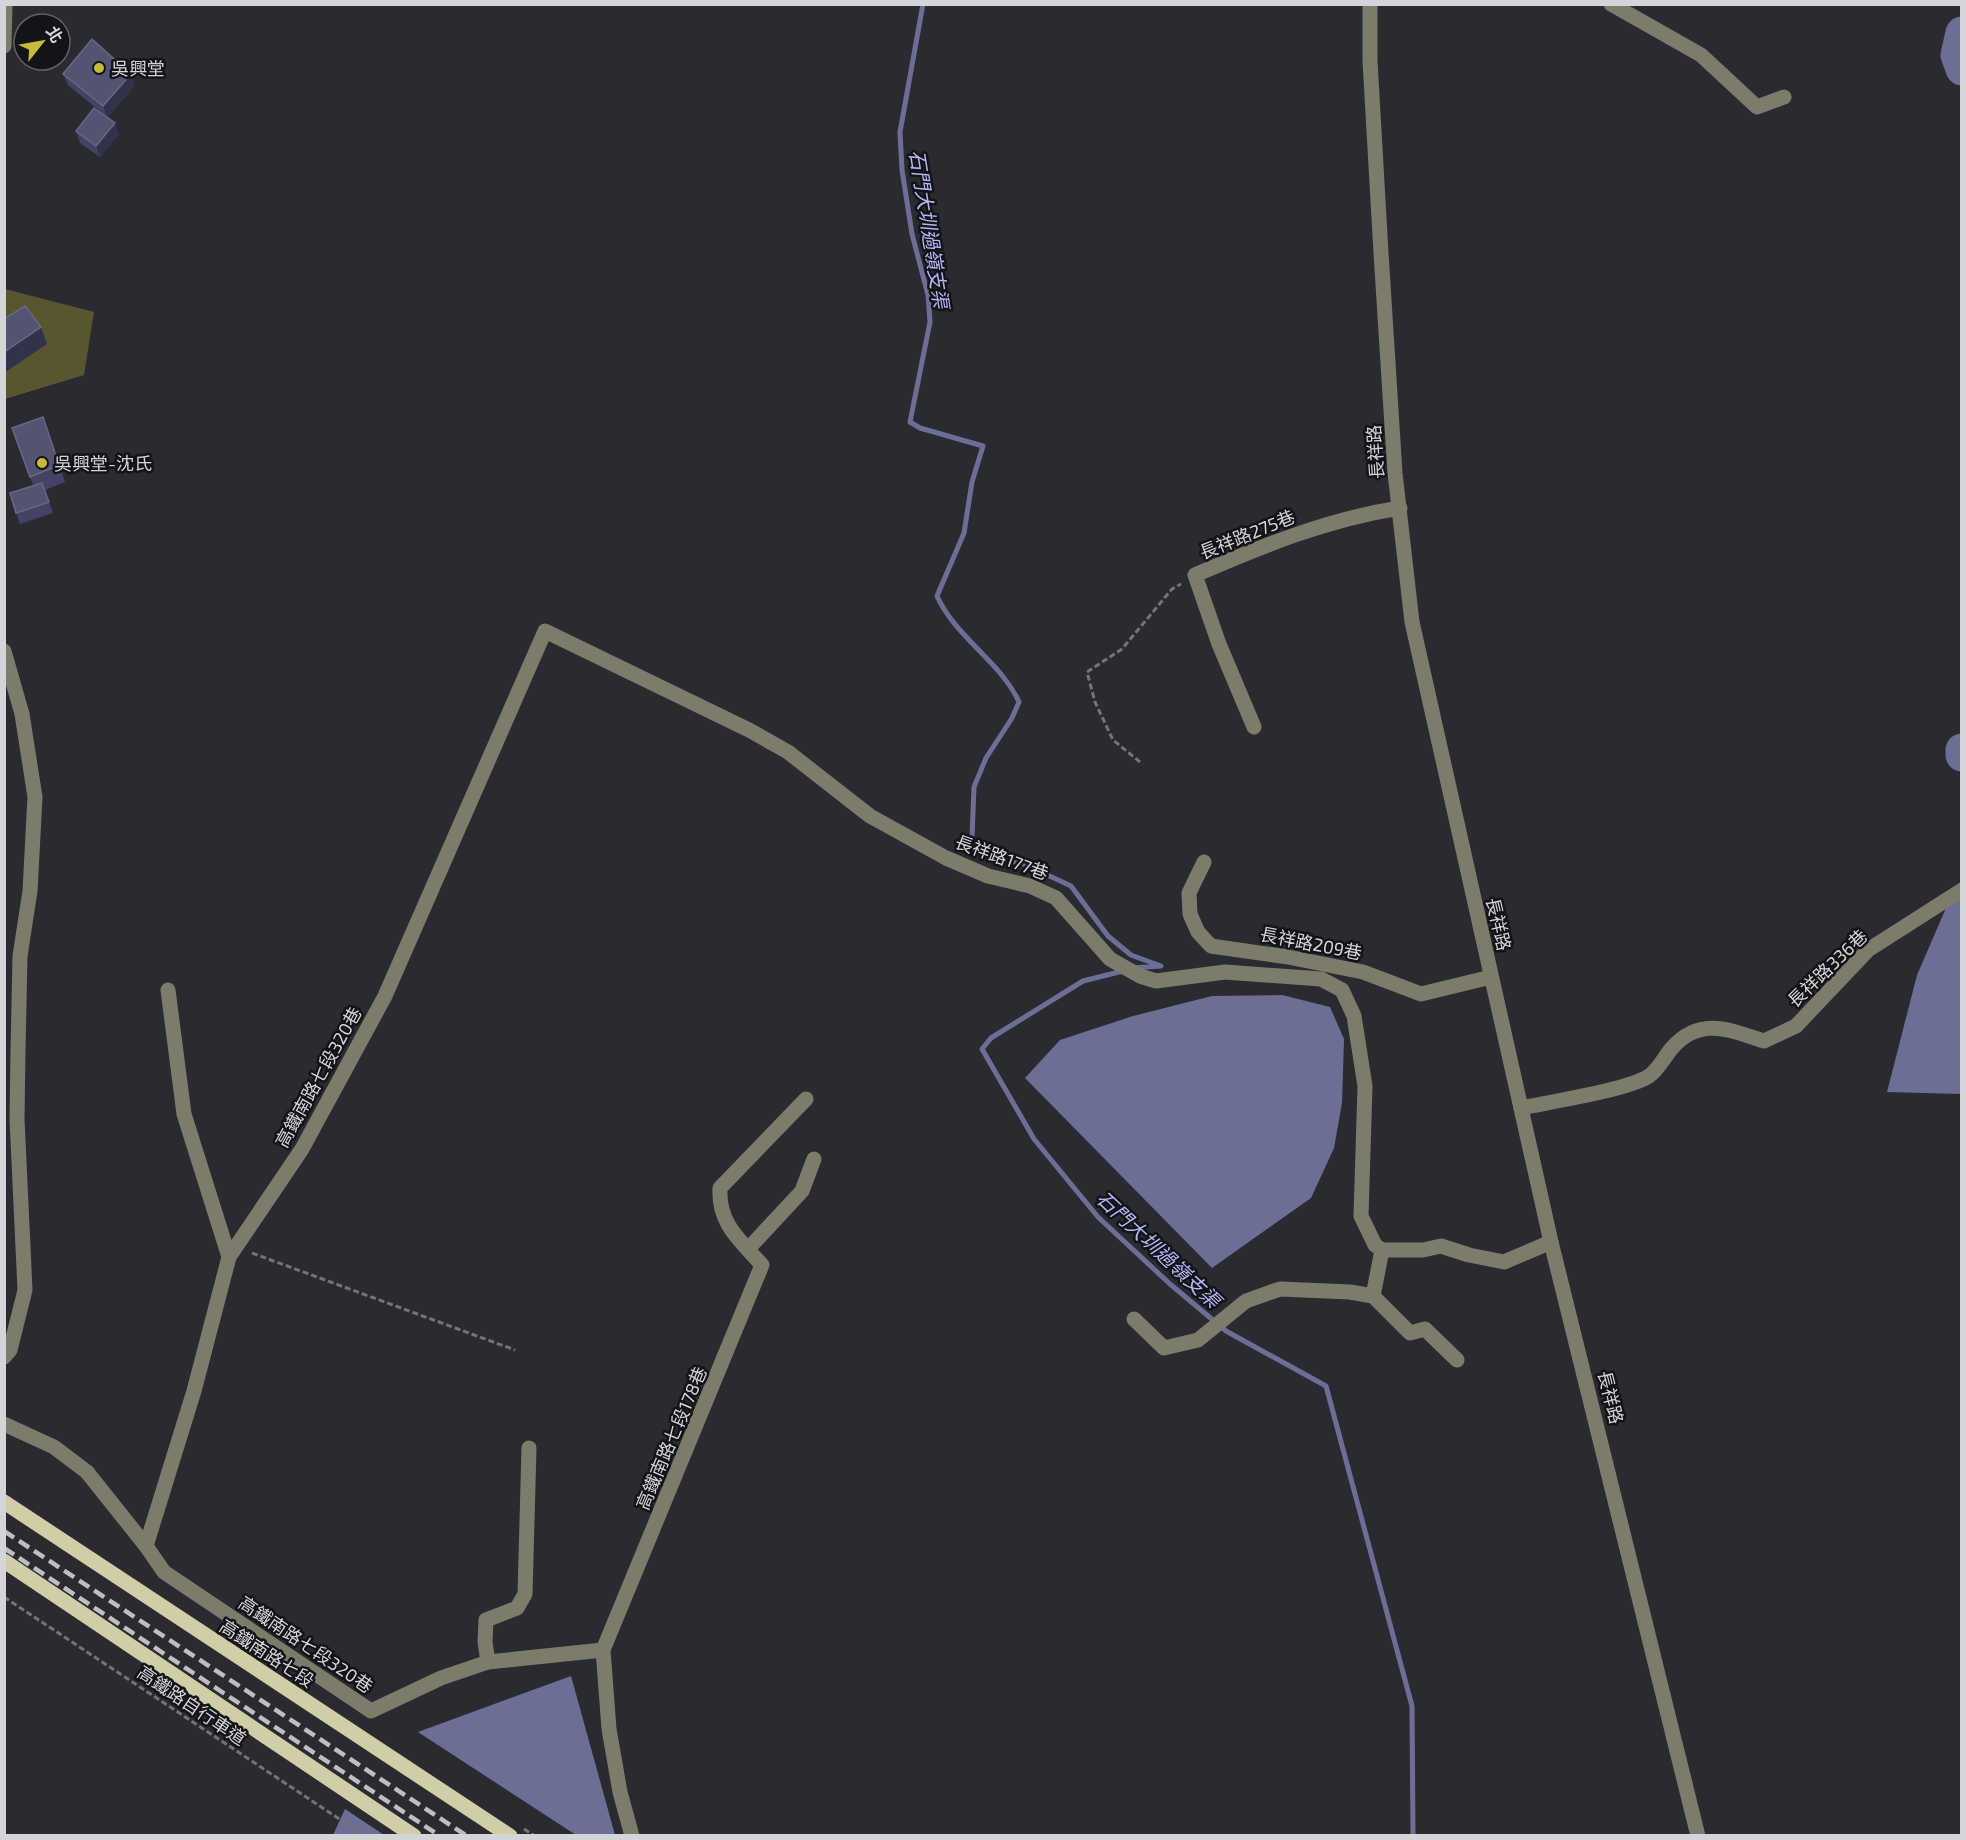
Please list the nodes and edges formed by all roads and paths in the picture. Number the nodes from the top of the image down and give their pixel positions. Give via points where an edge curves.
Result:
1 (5, 4) edge
2 (1370, 4) edge
3 (1611, 4) edge
4 (4, 46) edge
5 (1784, 97) dead end
6 (1400, 508) junction
7 (1195, 575) junction
8 (545, 631) joint
9 (4, 651) edge
10 (1254, 727) dead end
11 (1140, 762) dead end
12 (1204, 862) dead end
13 (1962, 890) edge
14 (1491, 977) junction
15 (168, 990) dead end
16 (806, 1099) dead end
17 (1521, 1108) junction
18 (814, 1160) dead end
19 (1551, 1242) junction
20 (238, 1244) junction
21 (748, 1249) junction
22 (1382, 1250) junction
23 (229, 1257) junction
24 (1373, 1296) junction
25 (1134, 1319) dead end
26 (515, 1350) dead end
27 (4, 1357) edge
28 (1457, 1360) dead end
29 (4, 1424) edge
30 (529, 1448) dead end
31 (4, 1502) edge
32 (146, 1546) junction
33 (4, 1562) edge
34 (4, 1597) edge
35 (603, 1650) junction
36 (489, 1662) junction
37 (364, 1836) edge
38 (414, 1836) edge
39 (510, 1836) edge
40 (632, 1836) edge
41 (1698, 1836) edge

1 - 4 street
2 - 6 street, 長祥路 via 1381,253
3 - 5 street via 1701,55 1757,107
6 - 7 street, 長祥路275巷 via 1353,515
6 - 14 street, 長祥路 via 1412,622
7 - 10 street, 長祥路275巷
7 - 11 path via 1172,589 1122,649 1087,672 1095,702 1113,740
8 - 20 street, 高鐵南路七段320巷 via 385,996 302,1149
8 - 22 street, 長祥路177巷 via 788,752 870,816 946,858 1056,898 1110,959 1140,976 1156,981 1225,972 1301,977 1321,979 1342,990 1354,1016 1365,1086 1361,1216 1371,1239
9 - 27 street via 22,714 35,797 30,891 20,956 18,1051 25,1290 10,1350
12 - 14 street, 長祥路209巷 via 1189,893 1190,914 1198,932 1212,946 1362,972 1421,994
13 - 17 street, 長祥路336巷 via 1868,950 1796,1026 1764,1041 1723,1028 1700,1027 1674,1045 1650,1076
14 - 17 street, 長祥路
15 - 23 street via 184,1114
16 - 21 street, 高鐵南路七段178巷 via 720,1188 724,1221
17 - 19 street, 長祥路
18 - 21 street via 802,1191
19 - 22 street via 1504,1262 1441,1246
19 - 41 street, 長祥路
20 - 23 street, 高鐵南路七段320巷
20 - 26 path via 255,1254
21 - 35 street, 高鐵南路七段178巷 via 762,1265
22 - 24 street
23 - 32 street, 高鐵南路七段320巷 via 194,1391
24 - 25 street via 1280,1288 1264,1292 1227,1314 1198,1340 1164,1348
24 - 28 street via 1410,1333 1425,1329
29 - 32 street, 高鐵南路七段320巷 via 54,1447 87,1472
30 - 36 street via 525,1594 517,1608 486,1620
31 - 39 main road, 高鐵南路七段
32 - 36 street, 高鐵南路七段320巷 via 164,1572 371,1711 441,1678
33 - 38 main road
34 - 37 path, 高鐵路自行車道
35 - 36 street, 高鐵南路七段320巷
35 - 40 street, 高鐵南路七段178巷 via 609,1729

